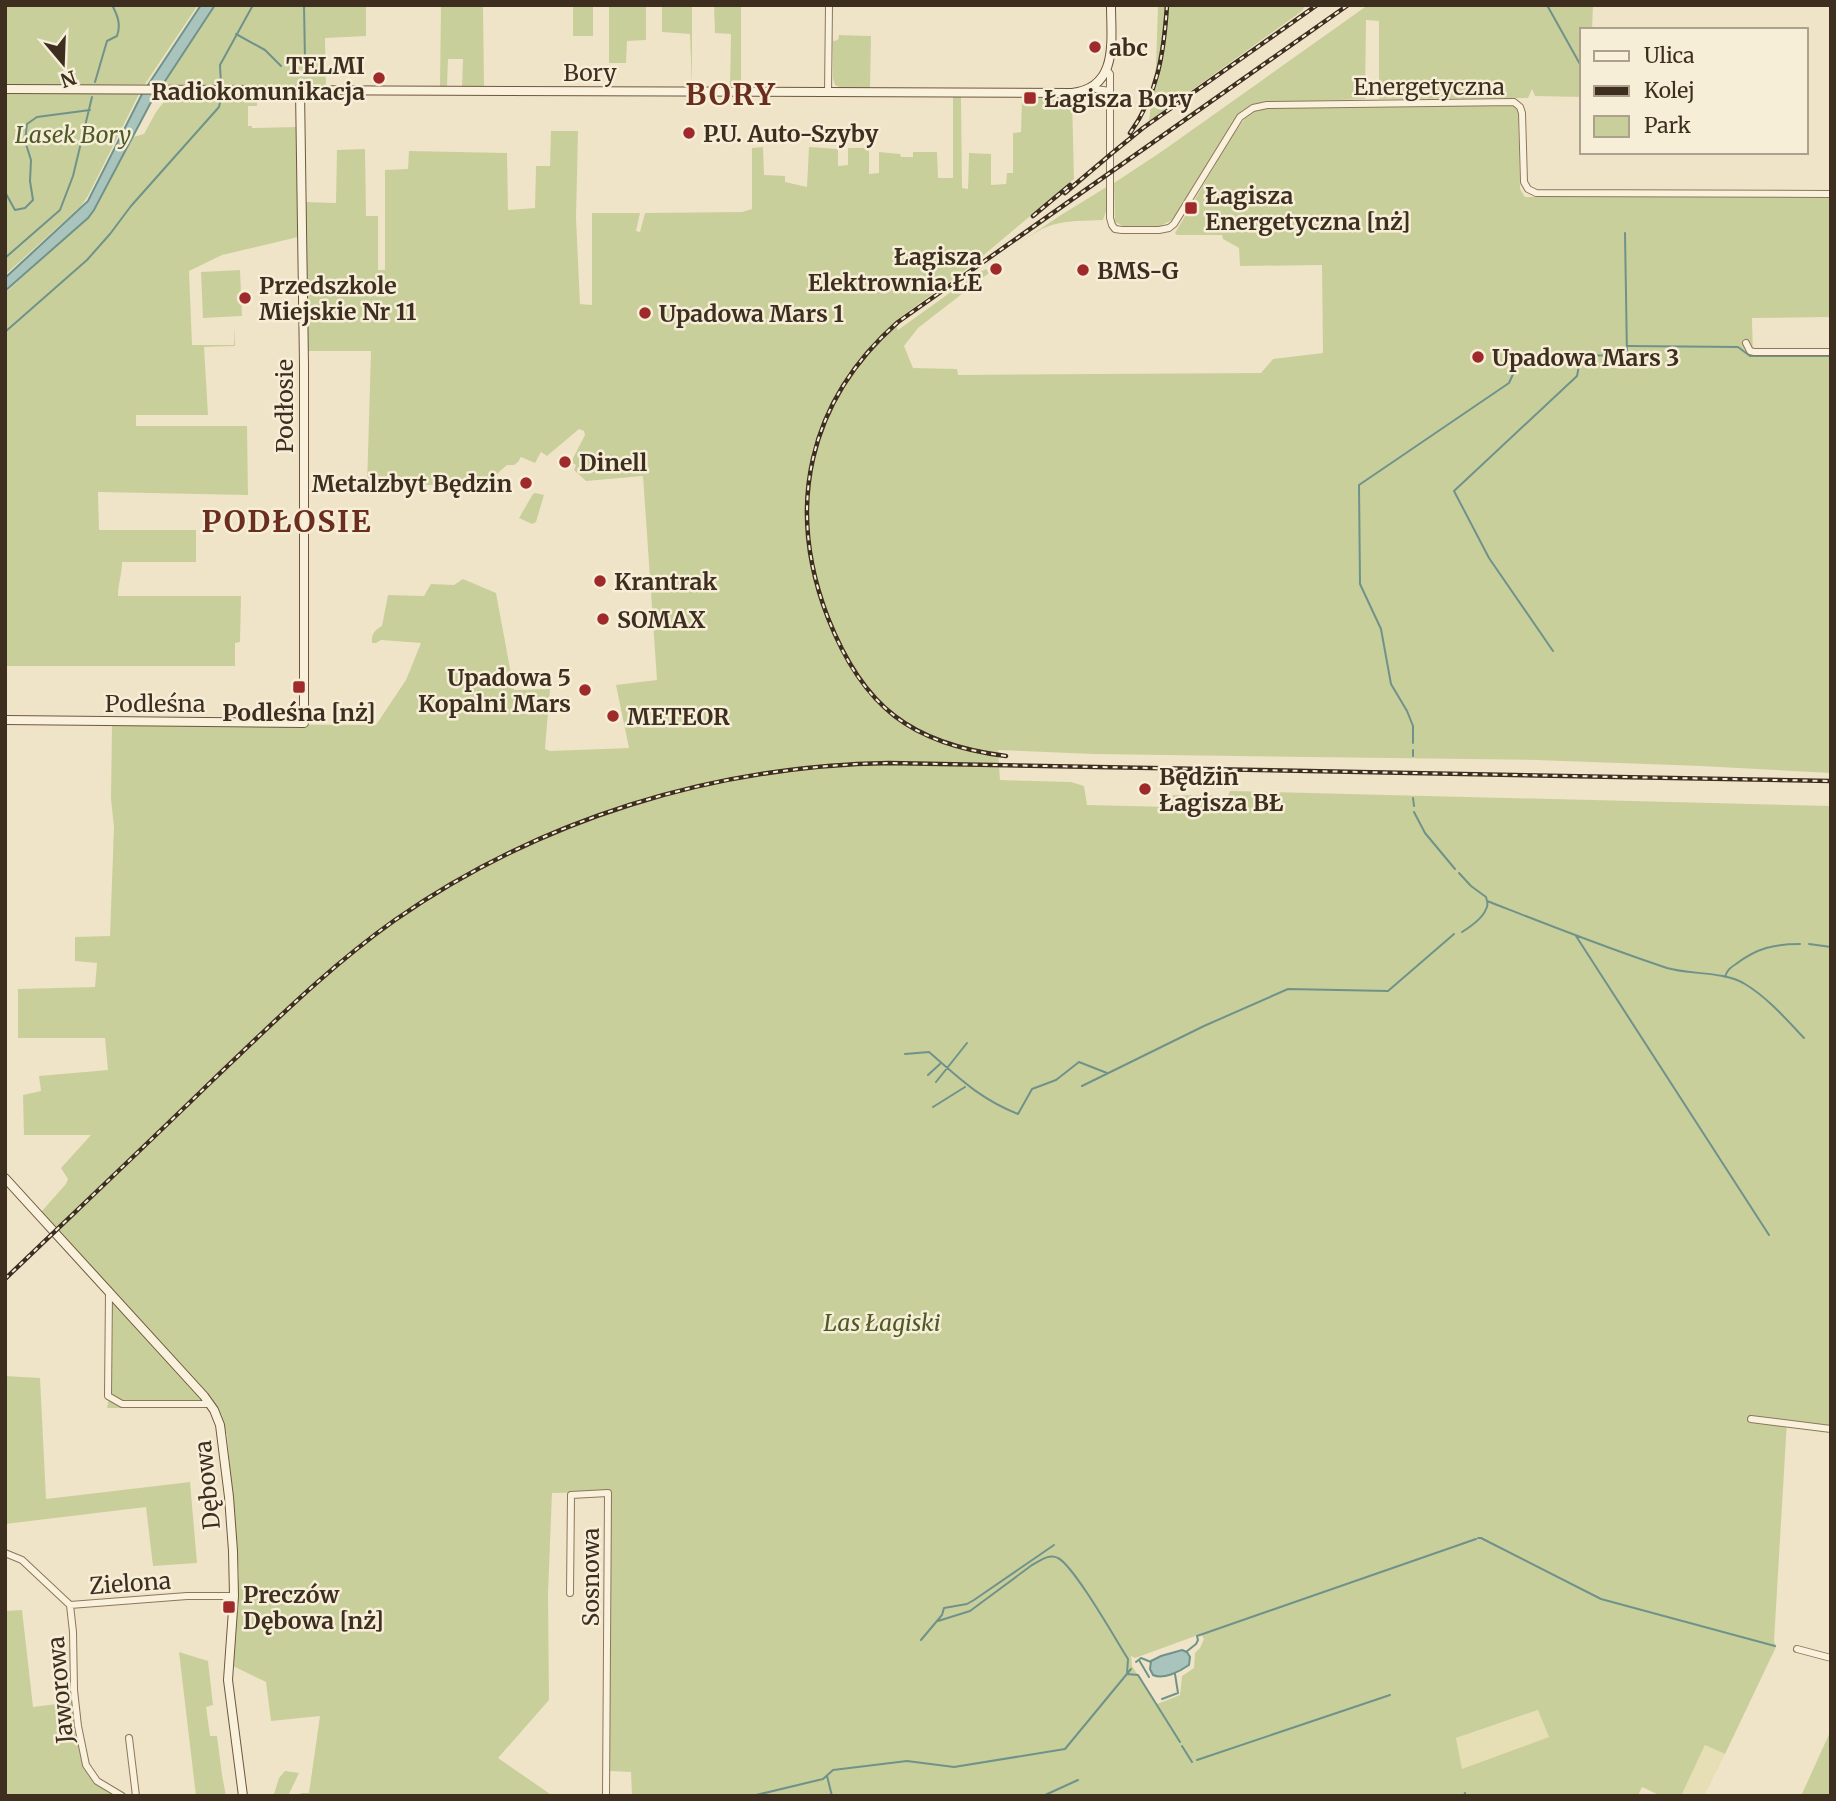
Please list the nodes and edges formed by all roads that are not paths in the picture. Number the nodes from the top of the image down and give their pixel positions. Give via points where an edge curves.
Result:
1 (829, 5) edge
2 (1111, 5) edge
3 (1107, 70) junction
4 (1093, 86) junction
5 (5, 89) edge
6 (300, 90) junction
7 (1110, 91) junction
8 (828, 93) junction
9 (1831, 194) edge
10 (1746, 344) dead end
11 (1831, 352) edge
12 (5, 720) edge
13 (304, 723) joint
14 (5, 1178) edge
15 (109, 1292) junction
16 (211, 1404) junction
17 (1751, 1419) dead end
18 (1831, 1429) edge
19 (5, 1553) edge
20 (570, 1592) dead end
21 (234, 1596) junction
22 (70, 1605) junction
23 (1797, 1649) dead end
24 (1831, 1658) edge
25 (129, 1738) dead end
26 (122, 1796) edge
27 (136, 1796) edge
28 (243, 1796) edge
29 (606, 1796) edge

1 - 8 street
2 - 3 street
3 - 4 street
3 - 7 street
4 - 7 street
4 - 8 street, Bory via 1072,93
5 - 6 street, Bory
6 - 8 street, Bory
6 - 13 street, Podłosie
7 - 9 street, Energetyczna via 1110,218 1115,229 1169,228 1240,117 1267,105 1514,102 1522,113 1524,182 1536,193
10 - 11 street via 1754,352
12 - 13 street, Podleśna
14 - 15 street, Dębowa
15 - 16 street, Dębowa
15 - 16 street via 108,1396 122,1404
16 - 21 street, Dębowa via 223,1439
17 - 18 street
19 - 22 street, Zielona via 22,1560
20 - 29 street, Sosnowa via 571,1495 608,1493
21 - 22 street, Zielona
21 - 28 street, Dębowa via 228,1680
22 - 26 street, Jaworowa via 74,1698 86,1765 97,1781
23 - 24 street
25 - 27 street

